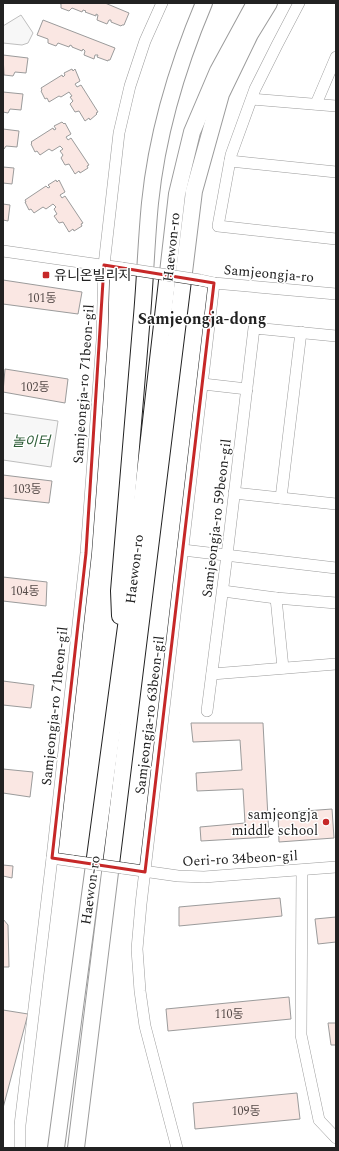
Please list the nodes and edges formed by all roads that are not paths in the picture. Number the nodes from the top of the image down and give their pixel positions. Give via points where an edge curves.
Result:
1 (162, 3) edge
2 (204, 3) edge
3 (255, 3) edge
4 (269, 3) edge
5 (299, 3) edge
6 (336, 57) edge
7 (252, 99) junction
8 (316, 104) junction
9 (336, 106) edge
10 (230, 161) junction
11 (336, 172) edge
12 (336, 239) edge
13 (3, 251) edge
14 (104, 266) junction
15 (214, 283) junction
16 (336, 294) edge
17 (301, 332) junction
18 (336, 336) edge
19 (203, 384) junction
20 (246, 389) junction
21 (234, 493) junction
22 (281, 498) junction
23 (336, 504) edge
24 (183, 550) junction
25 (227, 555) junction
26 (336, 568) edge
27 (223, 591) junction
28 (276, 598) junction
29 (336, 603) edge
30 (121, 661) junction
31 (336, 664) edge
32 (283, 668) junction
33 (212, 674) junction
34 (207, 711) dead end
35 (52, 858) junction
36 (336, 867) edge
37 (302, 870) junction
38 (145, 872) junction
39 (336, 1138) edge
40 (20, 1148) edge
41 (56, 1148) edge
42 (76, 1148) edge
43 (177, 1148) edge

1 - 14 street, Samjeongja-ro 71beon-gil via 145,41 130,86 119,132
2 - 30 highway via 172,91 150,204 119,591
3 - 30 highway, Haewon-ro via 218,71 192,132 177,194
4 - 42 highway, Haewon-ro via 250,34 221,94 194,191
5 - 7 street
6 - 8 street
7 - 8 street
7 - 10 street
8 - 9 street
10 - 11 street
10 - 12 street via 218,226
13 - 14 street
14 - 15 street, Samjeongja-ro, bridge
14 - 35 street, Samjeongja-ro 71beon-gil via 102,340 86,553
15 - 16 street, Samjeongja-ro
15 - 19 street, Samjeongja-ro 63beon-gil
17 - 18 street
17 - 20 street, Samjeongja-ro 59beon-gil via 254,328
17 - 22 street
19 - 20 street
19 - 24 street, Samjeongja-ro 63beon-gil
20 - 21 street, Samjeongja-ro 59beon-gil
21 - 22 street
21 - 25 street, Samjeongja-ro 59beon-gil
22 - 23 street
24 - 25 street
24 - 38 street, Samjeongja-ro 63beon-gil
25 - 26 street
25 - 27 street, Samjeongja-ro 59beon-gil
27 - 28 street
27 - 33 street, Samjeongja-ro 59beon-gil
28 - 29 street
28 - 32 street
30 - 41 highway, Haewon-ro
31 - 32 street
32 - 33 street
33 - 34 street, Samjeongja-ro 59beon-gil
35 - 38 street, Oeri-ro 34beon-gil, bridge
35 - 40 street, Samjeongja-ro 71beon-gil via 20,1125
36 - 37 street, Oeri-ro 34beon-gil
37 - 38 street, Oeri-ro 34beon-gil via 204,877
37 - 39 street via 301,1035 319,1120
38 - 43 street, Samjeongja-ro 63beon-gil via 137,949 140,991 145,1026

